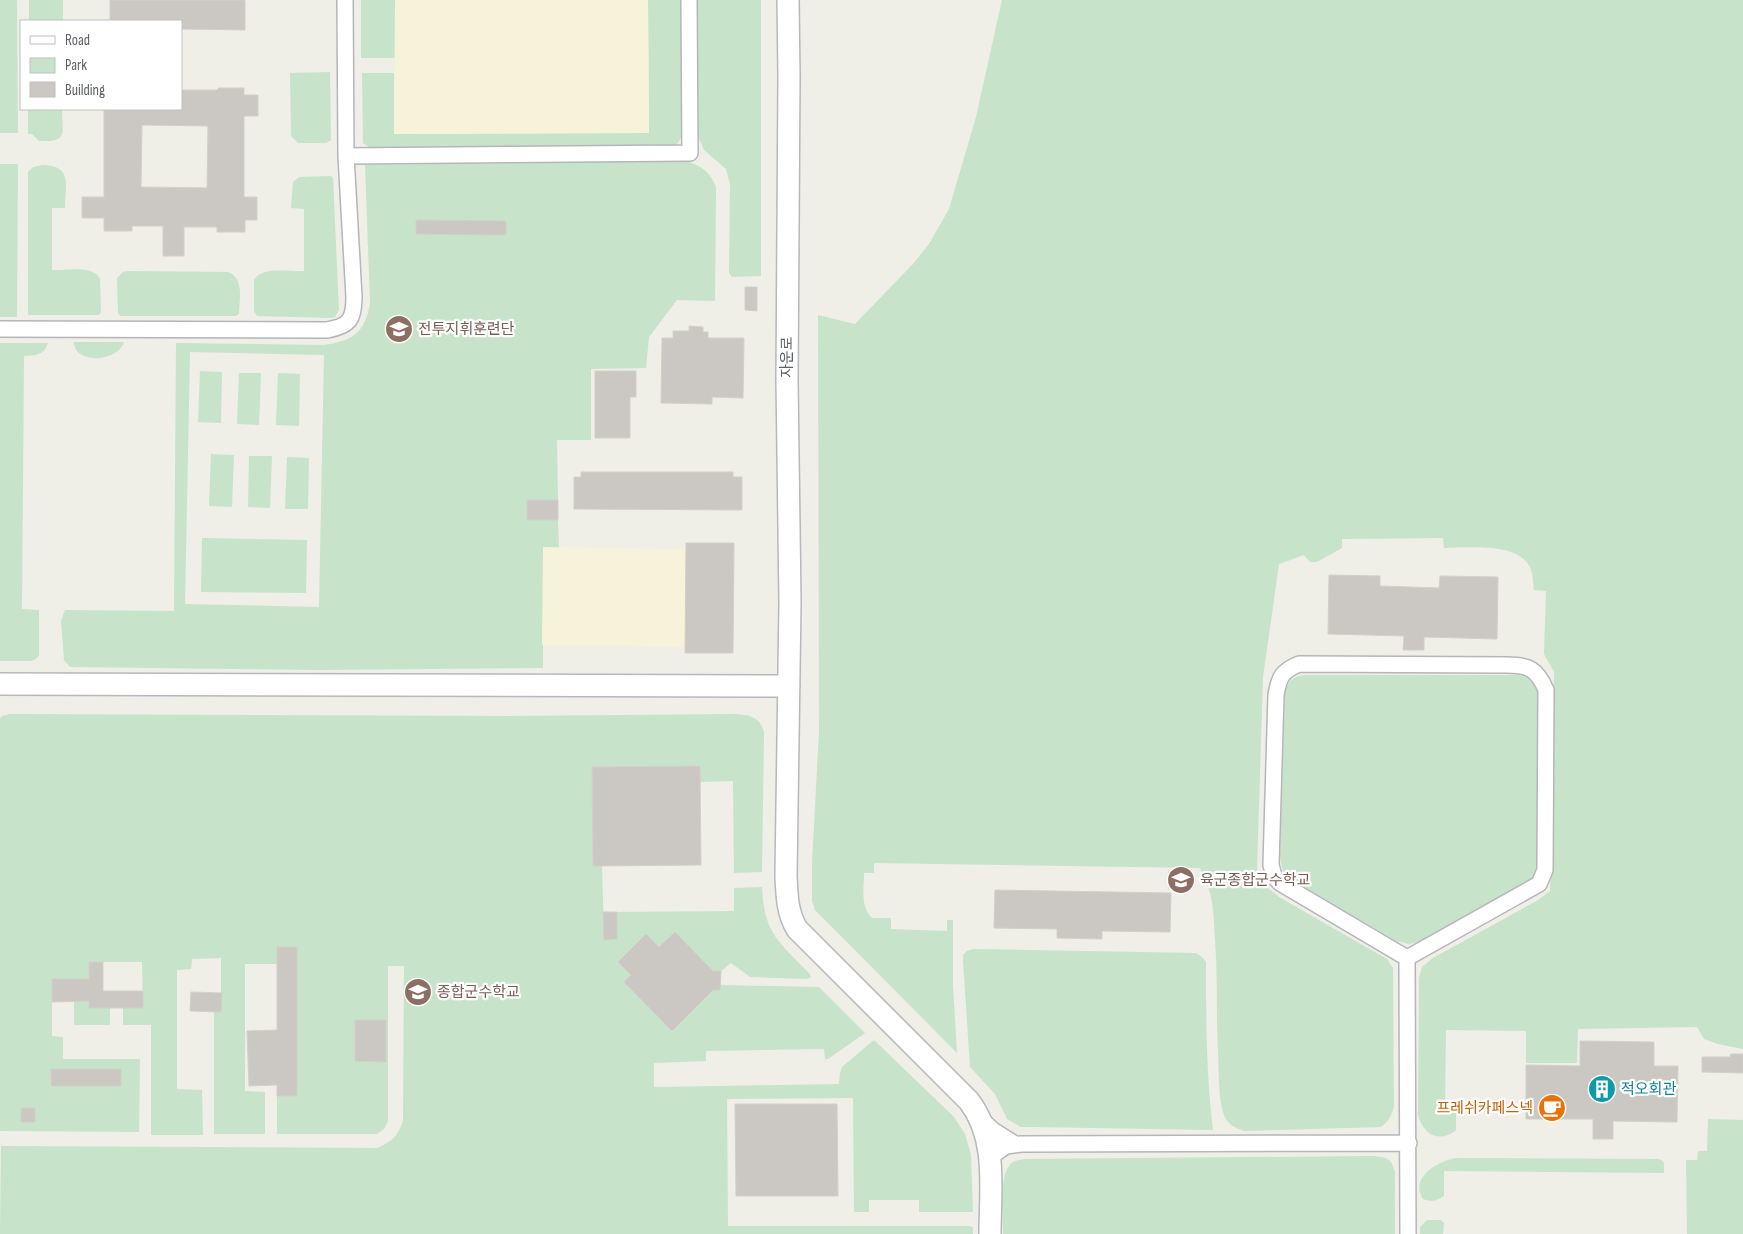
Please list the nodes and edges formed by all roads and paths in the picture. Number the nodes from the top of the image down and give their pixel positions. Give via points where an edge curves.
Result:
1 (345, 0) edge
2 (689, 0) edge
3 (788, 0) edge
4 (346, 156) junction
5 (0, 329) edge
6 (0, 684) edge
7 (789, 686) junction
8 (1407, 958) junction
9 (980, 1118) junction
10 (1409, 1143) junction
11 (1015, 1144) junction
12 (990, 1156) junction
13 (990, 1234) edge
14 (1408, 1234) edge

1 - 4 street
2 - 4 street via 690,153
3 - 7 street, 자운로
4 - 5 street via 354,311 341,328
6 - 7 street
7 - 9 street, 자운로 via 786,876 791,918 797,929 969,1101
8 - 8 street via 1539,884 1543,877 1546,690 1533,670 1520,665 1299,664 1282,674 1276,694 1271,865 1274,876 1280,883
8 - 10 street
9 - 11 street
9 - 12 street, 자운로
10 - 11 street
10 - 14 street
11 - 12 street
12 - 13 street, 자운로

